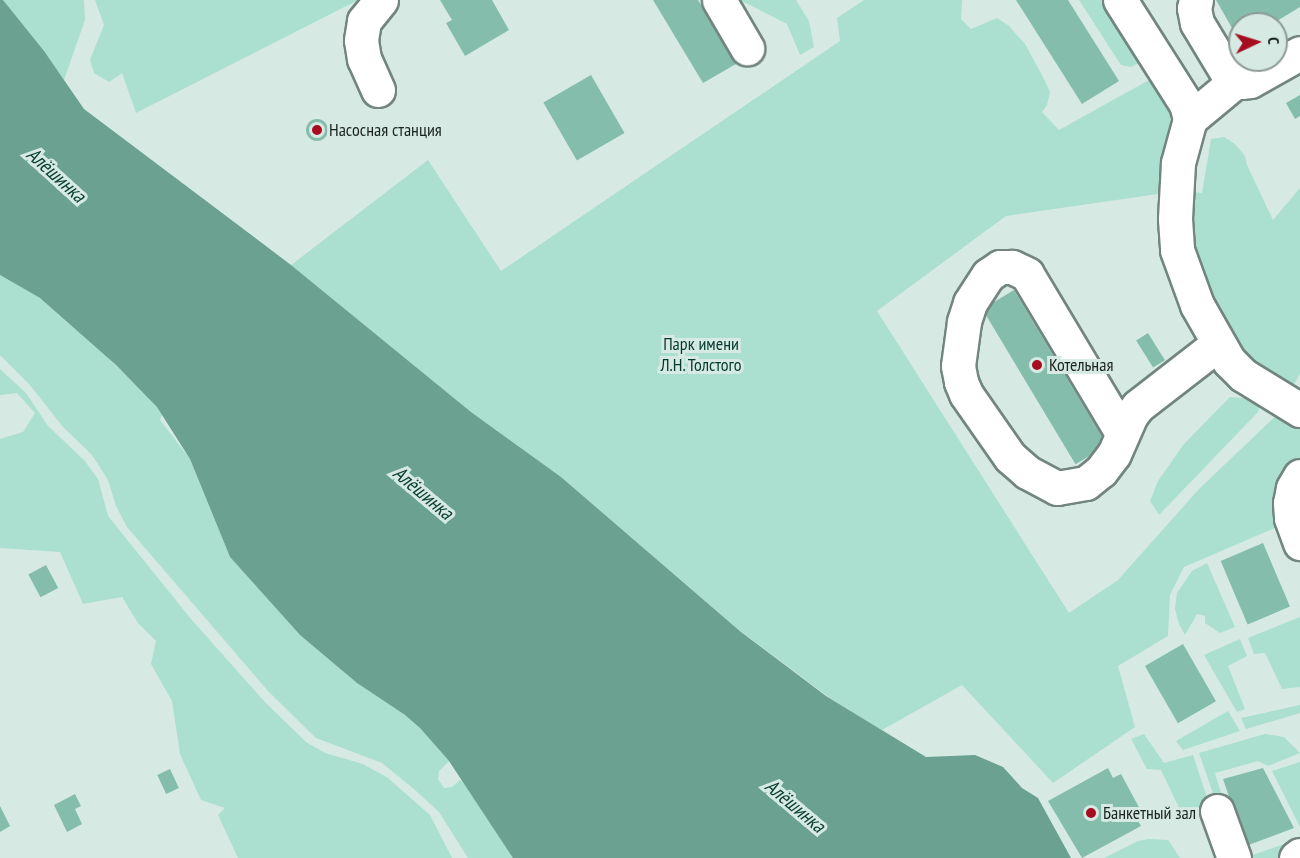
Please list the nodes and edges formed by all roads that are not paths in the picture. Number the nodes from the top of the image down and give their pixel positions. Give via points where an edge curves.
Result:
1 (381, 0) edge
2 (719, 0) edge
3 (1120, 0) edge
4 (1196, 0) edge
5 (747, 48) dead end
6 (1300, 52) edge
7 (1237, 80) junction
8 (378, 90) dead end
9 (1190, 119) junction
10 (1218, 344) junction
11 (1300, 410) edge
12 (1122, 433) junction
13 (1300, 476) edge
14 (1300, 543) edge
15 (1216, 811) dead end
16 (1300, 855) edge
17 (1234, 858) edge
18 (1296, 858) edge

1 - 8 street via 364,21 361,40 364,59
2 - 5 street
3 - 9 street via 1180,91
4 - 7 street via 1197,22 1230,78
6 - 7 street via 1250,81
7 - 9 street
9 - 10 street via 1178,163 1177,250 1197,305
10 - 11 street via 1243,375
10 - 12 street via 1138,406
12 - 12 street via 1114,454 1101,471 1074,487 1057,488 1042,481 1010,457 966,394 958,366 970,303 988,275 1000,267 1012,267 1027,274
13 - 14 street via 1290,503
15 - 17 street
16 - 18 street

